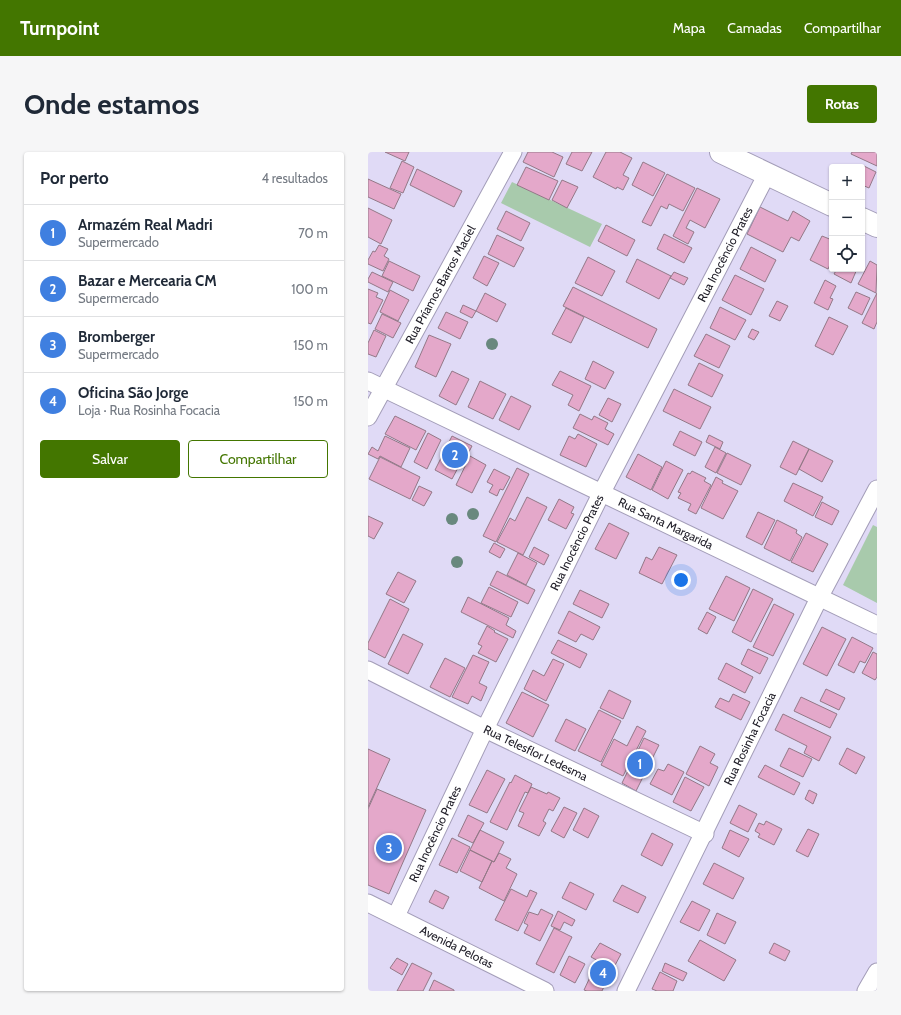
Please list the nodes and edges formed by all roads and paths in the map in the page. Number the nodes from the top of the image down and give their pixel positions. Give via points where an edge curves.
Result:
1 (513, 152) edge
2 (721, 152) edge
3 (767, 174) junction
4 (829, 204) edge
5 (865, 220) edge
6 (877, 226) edge
7 (368, 381) edge
8 (384, 388) junction
9 (368, 417) edge
10 (877, 489) edge
11 (602, 492) junction
12 (820, 596) junction
13 (877, 625) edge
14 (368, 670) edge
15 (485, 729) junction
16 (705, 834) junction
17 (368, 903) edge
18 (396, 916) junction
19 (877, 972) edge
20 (545, 991) edge
21 (626, 991) edge
22 (866, 991) edge

1 - 8 street, Rua Príamos Barros Maciel
2 - 3 main road
3 - 4 main road
3 - 11 street, Rua Inocêncio Prates
5 - 6 main road
7 - 8 street, Rua Santa Margarida
8 - 9 street, Rua Príamos Barros Maciel
8 - 11 street, Rua Santa Margarida
10 - 12 street, Rua Rosinha Focacia
11 - 12 street, Rua Santa Margarida
11 - 15 street, Rua Inocêncio Prates
12 - 13 street, Rua Santa Margarida
12 - 16 street, Rua Rosinha Focacia
14 - 15 street, Rua Telesflor Ledesma
15 - 16 street, Rua Telesflor Ledesma
15 - 18 street, Rua Inocêncio Prates
16 - 21 street, Rua Rosinha Focacia
17 - 18 street, Avenida Pelotas
18 - 20 street, Avenida Pelotas
19 - 22 street

